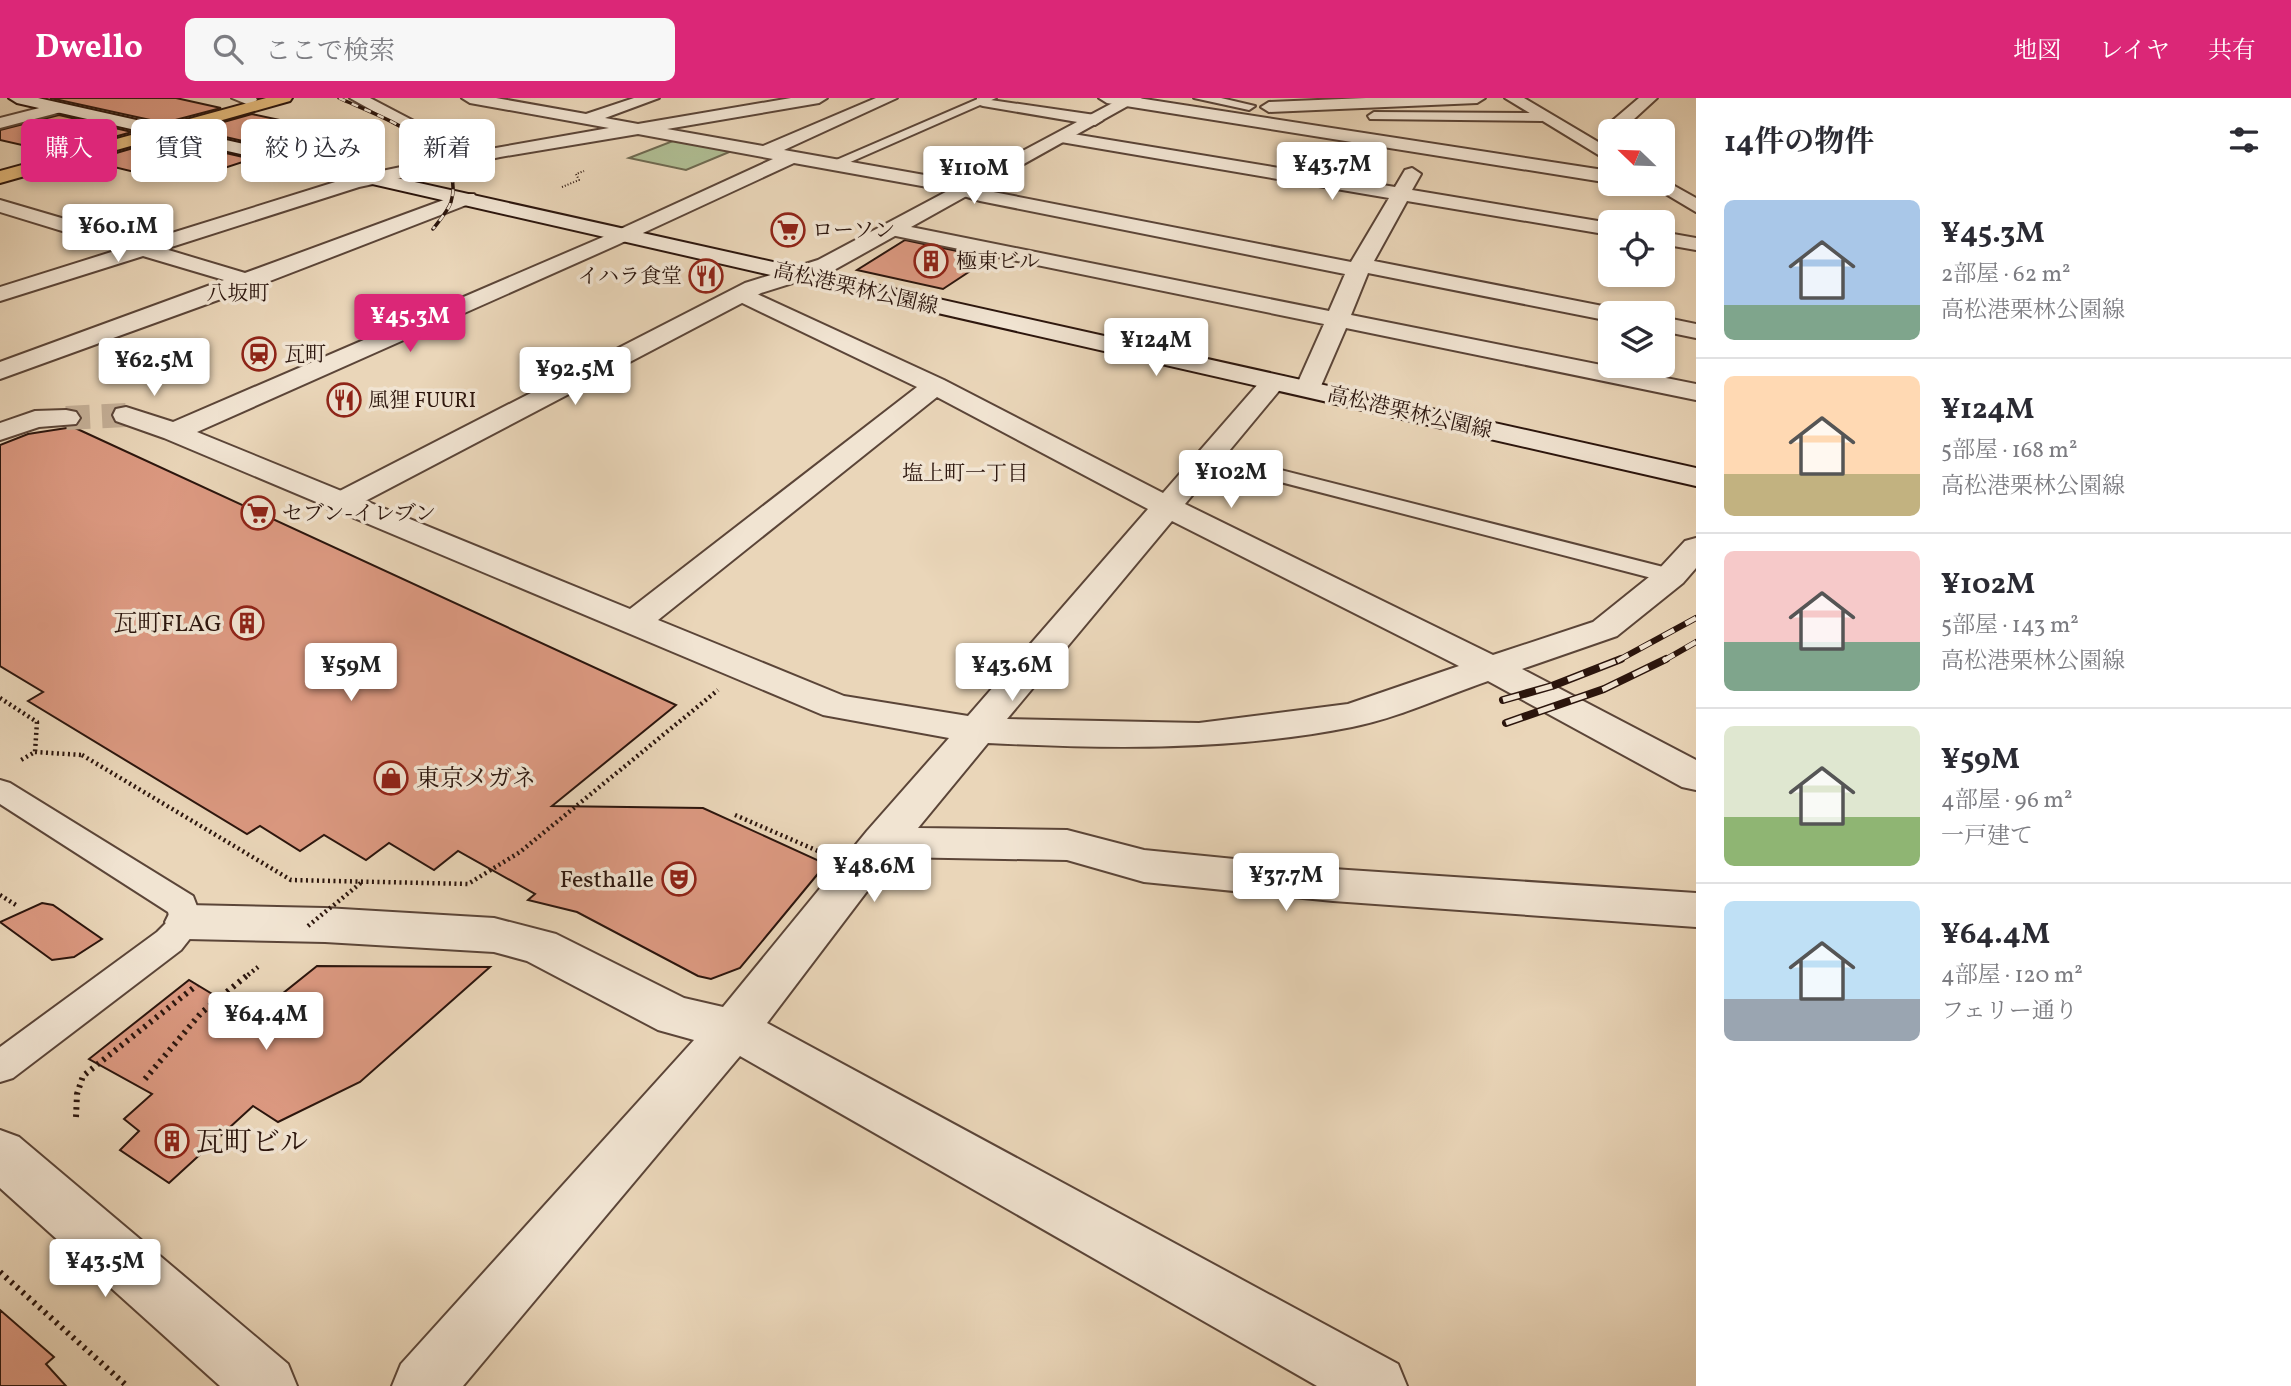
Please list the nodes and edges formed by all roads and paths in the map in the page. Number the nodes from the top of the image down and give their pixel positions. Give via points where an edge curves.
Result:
1 (17, 98) edge
2 (284, 98) edge
3 (358, 98) edge
4 (470, 98) edge
5 (651, 98) edge
6 (819, 98) edge
7 (889, 98) edge
8 (1107, 98) edge
9 (1200, 98) edge
10 (1270, 98) edge
11 (1477, 98) edge
12 (1513, 98) edge
13 (1649, 98) edge
14 (248, 99) edge
15 (987, 99) edge
16 (499, 100) edge
17 (1131, 100) edge
18 (1396, 100) edge
19 (1245, 107) junction
20 (60, 108) junction
21 (1183, 111) junction
22 (1374, 117) junction
23 (1542, 117) junction
24 (586, 118) junction
25 (190, 119) edge
26 (201, 119) edge
27 (1625, 119) edge
28 (399, 120) edge
29 (1095, 120) junction
30 (0, 123) edge
31 (131, 124) edge
32 (644, 128) junction
33 (131, 137) edge
34 (1061, 137) junction
35 (1350, 137) junction
36 (131, 138) edge
37 (1598, 142) edge
38 (1592, 147) junction
39 (1423, 149) junction
40 (1598, 150) edge
41 (766, 151) junction
42 (500, 152) junction
43 (495, 153) edge
44 (793, 156) junction
45 (834, 164) junction
46 (0, 169) edge
47 (1570, 170) junction
48 (1598, 175) edge
49 (0, 177) edge
50 (385, 179) edge
51 (361, 182) edge
52 (1675, 187) edge
53 (962, 190) junction
54 (1696, 190) edge
55 (1404, 194) junction
56 (1675, 194) edge
57 (467, 198) junction
58 (0, 206) edge
59 (1696, 206) edge
60 (1598, 227) edge
61 (891, 229) junction
62 (626, 234) junction
63 (1675, 240) edge
64 (1696, 243) edge
65 (142, 247) junction
66 (1359, 267) junction
67 (797, 275) junction
68 (249, 281) junction
69 (0, 294) edge
70 (742, 294) junction
71 (1598, 312) edge
72 (1335, 320) junction
73 (1675, 327) edge
74 (1696, 331) edge
75 (0, 371) edge
76 (1291, 385) junction
77 (935, 386) junction
78 (1696, 392) edge
79 (126, 415) tunnel mouth
80 (66, 418) tunnel mouth
81 (0, 432) edge
82 (174, 432) junction
83 (1210, 458) junction
84 (1696, 477) edge
85 (339, 503) junction
86 (1167, 507) junction
87 (1696, 548) edge
88 (1671, 576) junction
89 (632, 624) junction
90 (1493, 669) junction
91 (718, 690) dead end
92 (0, 698) edge
93 (977, 730) junction
94 (35, 752) junction
95 (1696, 777) edge
96 (6, 778) edge
97 (735, 815) dead end
98 (882, 842) junction
99 (824, 853) dead end
100 (362, 881) junction
101 (0, 895) edge
102 (16, 905) dead end
103 (1696, 910) edge
104 (187, 922) junction
105 (297, 935) dead end
106 (265, 961) dead end
107 (197, 985) dead end
108 (734, 1029) junction
109 (0, 1067) edge
110 (145, 1079) dead end
111 (76, 1117) dead end
112 (0, 1154) edge
113 (0, 1272) edge
114 (127, 1386) edge
115 (265, 1386) edge
116 (424, 1386) edge
117 (1376, 1386) edge

1 - 20 street, 高松港栗林公園線
2 - 26 highway
3 - 28 street
4 - 16 street
5 - 24 street
6 - 32 street
7 - 41 street
8 - 17 street
9 - 19 lane
10 - 19 street
11 - 18 street
12 - 23 street
13 - 27 street
14 - 25 highway
15 - 29 street
15 - 45 lane
16 - 24 street
17 - 21 street
17 - 29 street
18 - 19 street
18 - 22 street
19 - 21 street
20 - 30 street
20 - 31 street, 高松港栗林公園線
21 - 35 street
22 - 23 lane
22 - 35 street
23 - 38 street
24 - 32 street
24 - 42 street
29 - 34 street
32 - 41 street
32 - 42 street
33 - 46 highway
34 - 53 street
34 - 55 street
35 - 39 street
36 - 49 highway
37 - 38 street
38 - 40 street
38 - 47 street
39 - 47 street
39 - 55 street
41 - 44 street
42 - 43 street
44 - 45 street
44 - 62 street
45 - 53 street
47 - 48 street
50 - 57 street, 高松港栗林公園線
51 - 65 street
52 - 54 street
53 - 61 street
53 - 66 street
55 - 60 street
55 - 66 street
56 - 59 street
57 - 62 street, 高松港栗林公園線
57 - 68 street
58 - 65 street
61 - 67 street via 826,265
61 - 72 street
62 - 67 street, 高松港栗林公園線
62 - 82 street
63 - 64 street
65 - 68 street
65 - 69 street
66 - 71 street
66 - 72 street
67 - 70 street
67 - 76 street, 高松港栗林公園線
68 - 75 street
70 - 77 street
70 - 85 street
72 - 76 street
72 - 78 street
73 - 74 street
76 - 83 street
76 - 84 street, 高松港栗林公園線
77 - 86 street
77 - 89 street
79 - 82 street
80 - 81 street via 35,419
82 - 85 street
83 - 86 street
83 - 88 lane
85 - 89 street
86 - 90 street
86 - 93 street
87 - 88 street
88 - 90 street via 1605,629
89 - 93 street via 836,708
90 - 93 street via 1352,715 1199,735
90 - 95 street
91 - 100 path, bridge via 520,852 468,884
92 - 94 path via 37,722
93 - 98 street
94 - 96 path
94 - 100 path, bridge via 82,755 291,880
96 - 104 lane via 181,905
97 - 99 path
98 - 103 street via 1067,845 1144,866 1333,885
98 - 108 street
100 - 105 path, bridge
101 - 102 path
104 - 108 street via 494,935 540,947 674,1016
104 - 109 lane via 169,941
106 - 110 path via 201,1013
107 - 111 path via 83,1076
108 - 116 street
108 - 117 street
112 - 115 street
113 - 114 path

